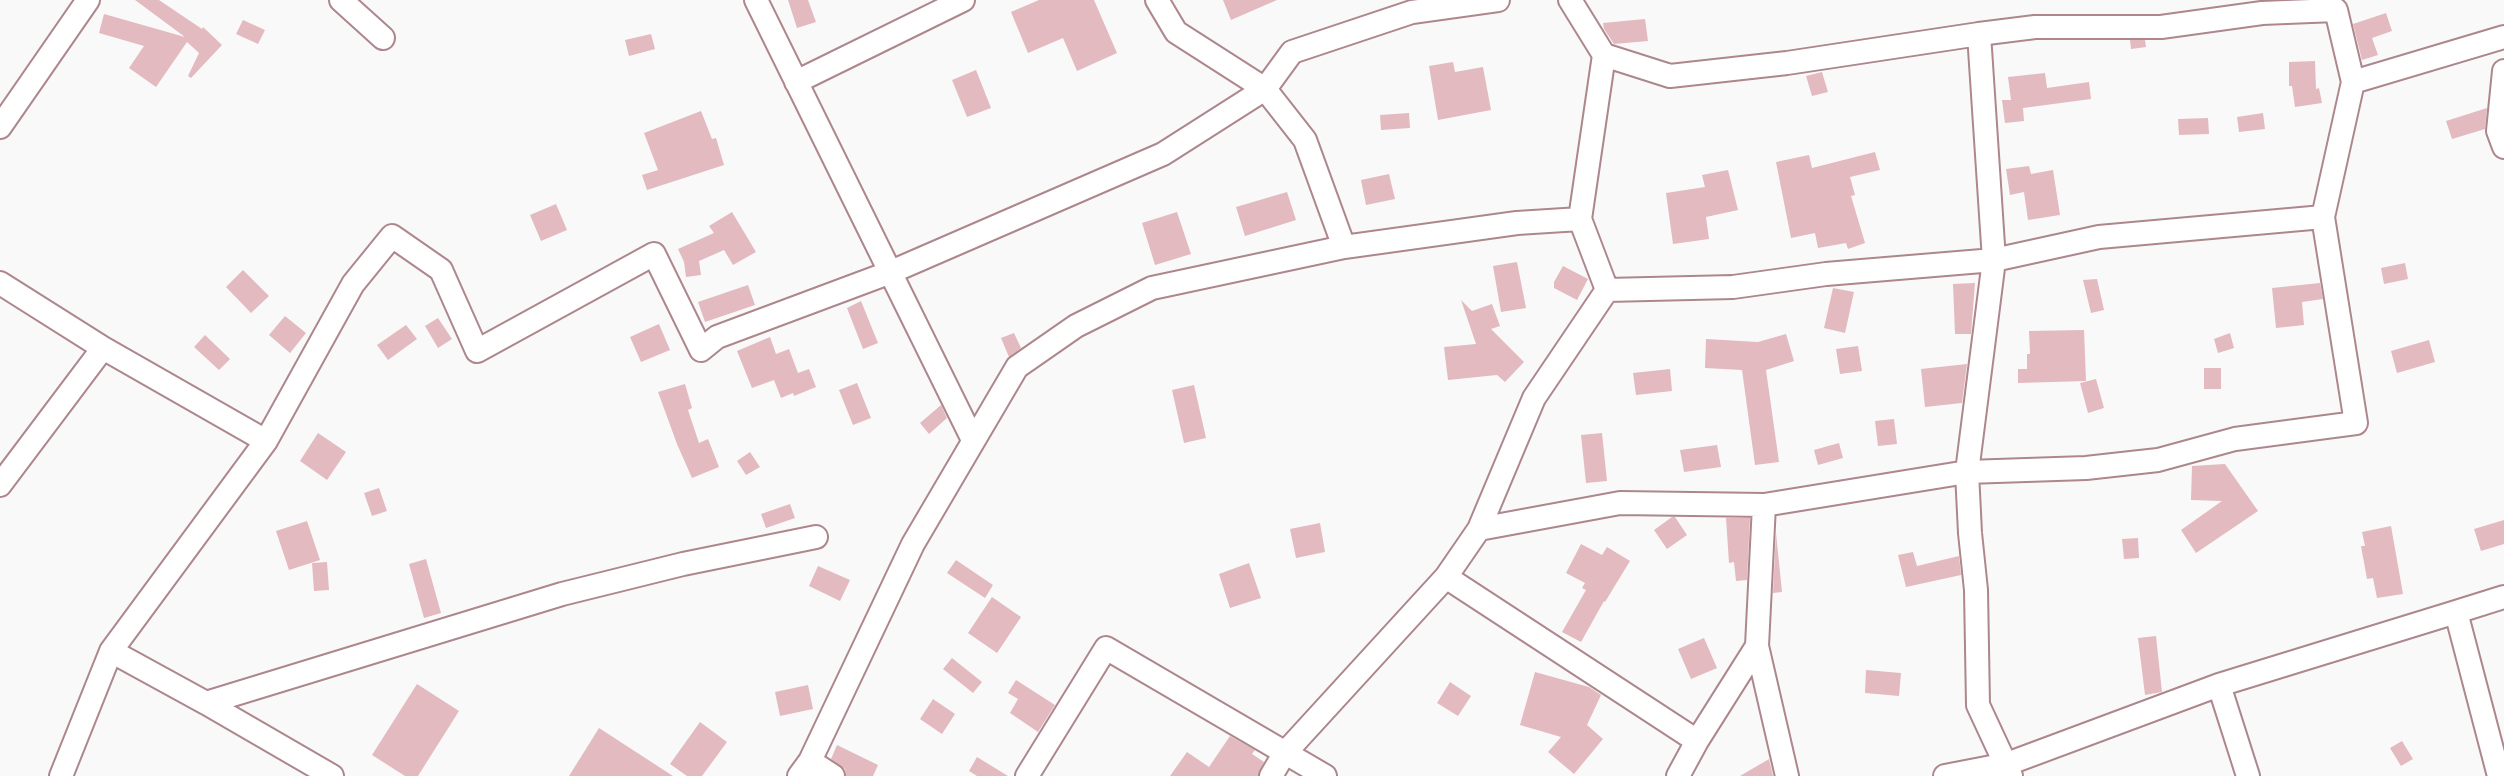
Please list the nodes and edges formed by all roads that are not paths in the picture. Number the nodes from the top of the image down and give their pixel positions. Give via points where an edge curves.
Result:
1 (88, 0) edge
2 (341, 0) edge
3 (756, 0) edge
4 (962, 0) edge
5 (1157, 0) edge
6 (1498, 0) edge
7 (1569, 0) edge
8 (2336, 5) edge
9 (1979, 34) junction
10 (2504, 37) edge
11 (383, 38) dead end
12 (1604, 55) junction
13 (2504, 71) edge
14 (796, 82) junction
15 (2353, 82) junction
16 (1265, 88) junction
17 (0, 127) edge
18 (2504, 147) edge
19 (2323, 217) junction
20 (1580, 219) junction
21 (1344, 247) junction
22 (1994, 260) junction
23 (891, 272) junction
24 (0, 284) edge
25 (1607, 290) junction
26 (103, 348) junction
27 (973, 440) junction
28 (266, 441) junction
29 (1967, 472) junction
30 (0, 485) edge
31 (1764, 505) junction
32 (1479, 529) junction
33 (816, 537) dead end
34 (1446, 577) junction
35 (2504, 597) edge
36 (2456, 612) junction
37 (1757, 646) junction
38 (111, 651) junction
39 (2219, 685) junction
40 (206, 703) junction
41 (1697, 741) junction
42 (1284, 754) junction
43 (804, 769) edge
44 (2009, 770) edge
45 (61, 776) edge
46 (333, 776) edge
47 (833, 776) edge
48 (1028, 776) edge
49 (1271, 776) edge
50 (1325, 776) edge
51 (1677, 776) edge
52 (1787, 776) edge
53 (1945, 776) edge
54 (2248, 776) edge
55 (2499, 776) edge

1 - 17 street
2 - 11 street
3 - 14 street
4 - 14 street
5 - 16 street via 1176,32
6 - 16 street via 1412,12 1292,52
7 - 12 street
8 - 9 street via 2161,27 2035,27
8 - 15 street
9 - 12 street via 1670,76
9 - 22 street
10 - 15 street
12 - 20 street
13 - 18 street via 2498,131
14 - 23 street
15 - 19 street
16 - 21 street via 1305,140
16 - 23 street via 1163,154
19 - 22 street via 2099,237
19 - 29 street via 2356,423 2235,439 2158,460 2086,468
20 - 21 street
20 - 25 street
21 - 27 street via 1152,288 1076,326 1017,367
22 - 25 street via 1826,274 1733,287
22 - 29 street
23 - 27 street
23 - 28 street via 717,337 701,350 654,254 477,351 441,270 392,236 353,284
24 - 26 street
25 - 32 street via 1534,398
26 - 28 street
26 - 30 street
27 - 43 street via 913,544
28 - 38 street
29 - 31 street
29 - 44 street via 1976,590 1978,705
31 - 32 street via 1620,503
31 - 37 street
32 - 34 street
33 - 40 street via 562,594
34 - 41 street
34 - 42 street
35 - 36 street
36 - 39 street
36 - 55 street
37 - 41 street
37 - 52 street
38 - 40 street
38 - 45 street
39 - 44 street
39 - 54 street
40 - 46 street
41 - 51 street
42 - 48 street via 1106,648
42 - 49 street
42 - 50 street
43 - 47 street
44 - 53 street

